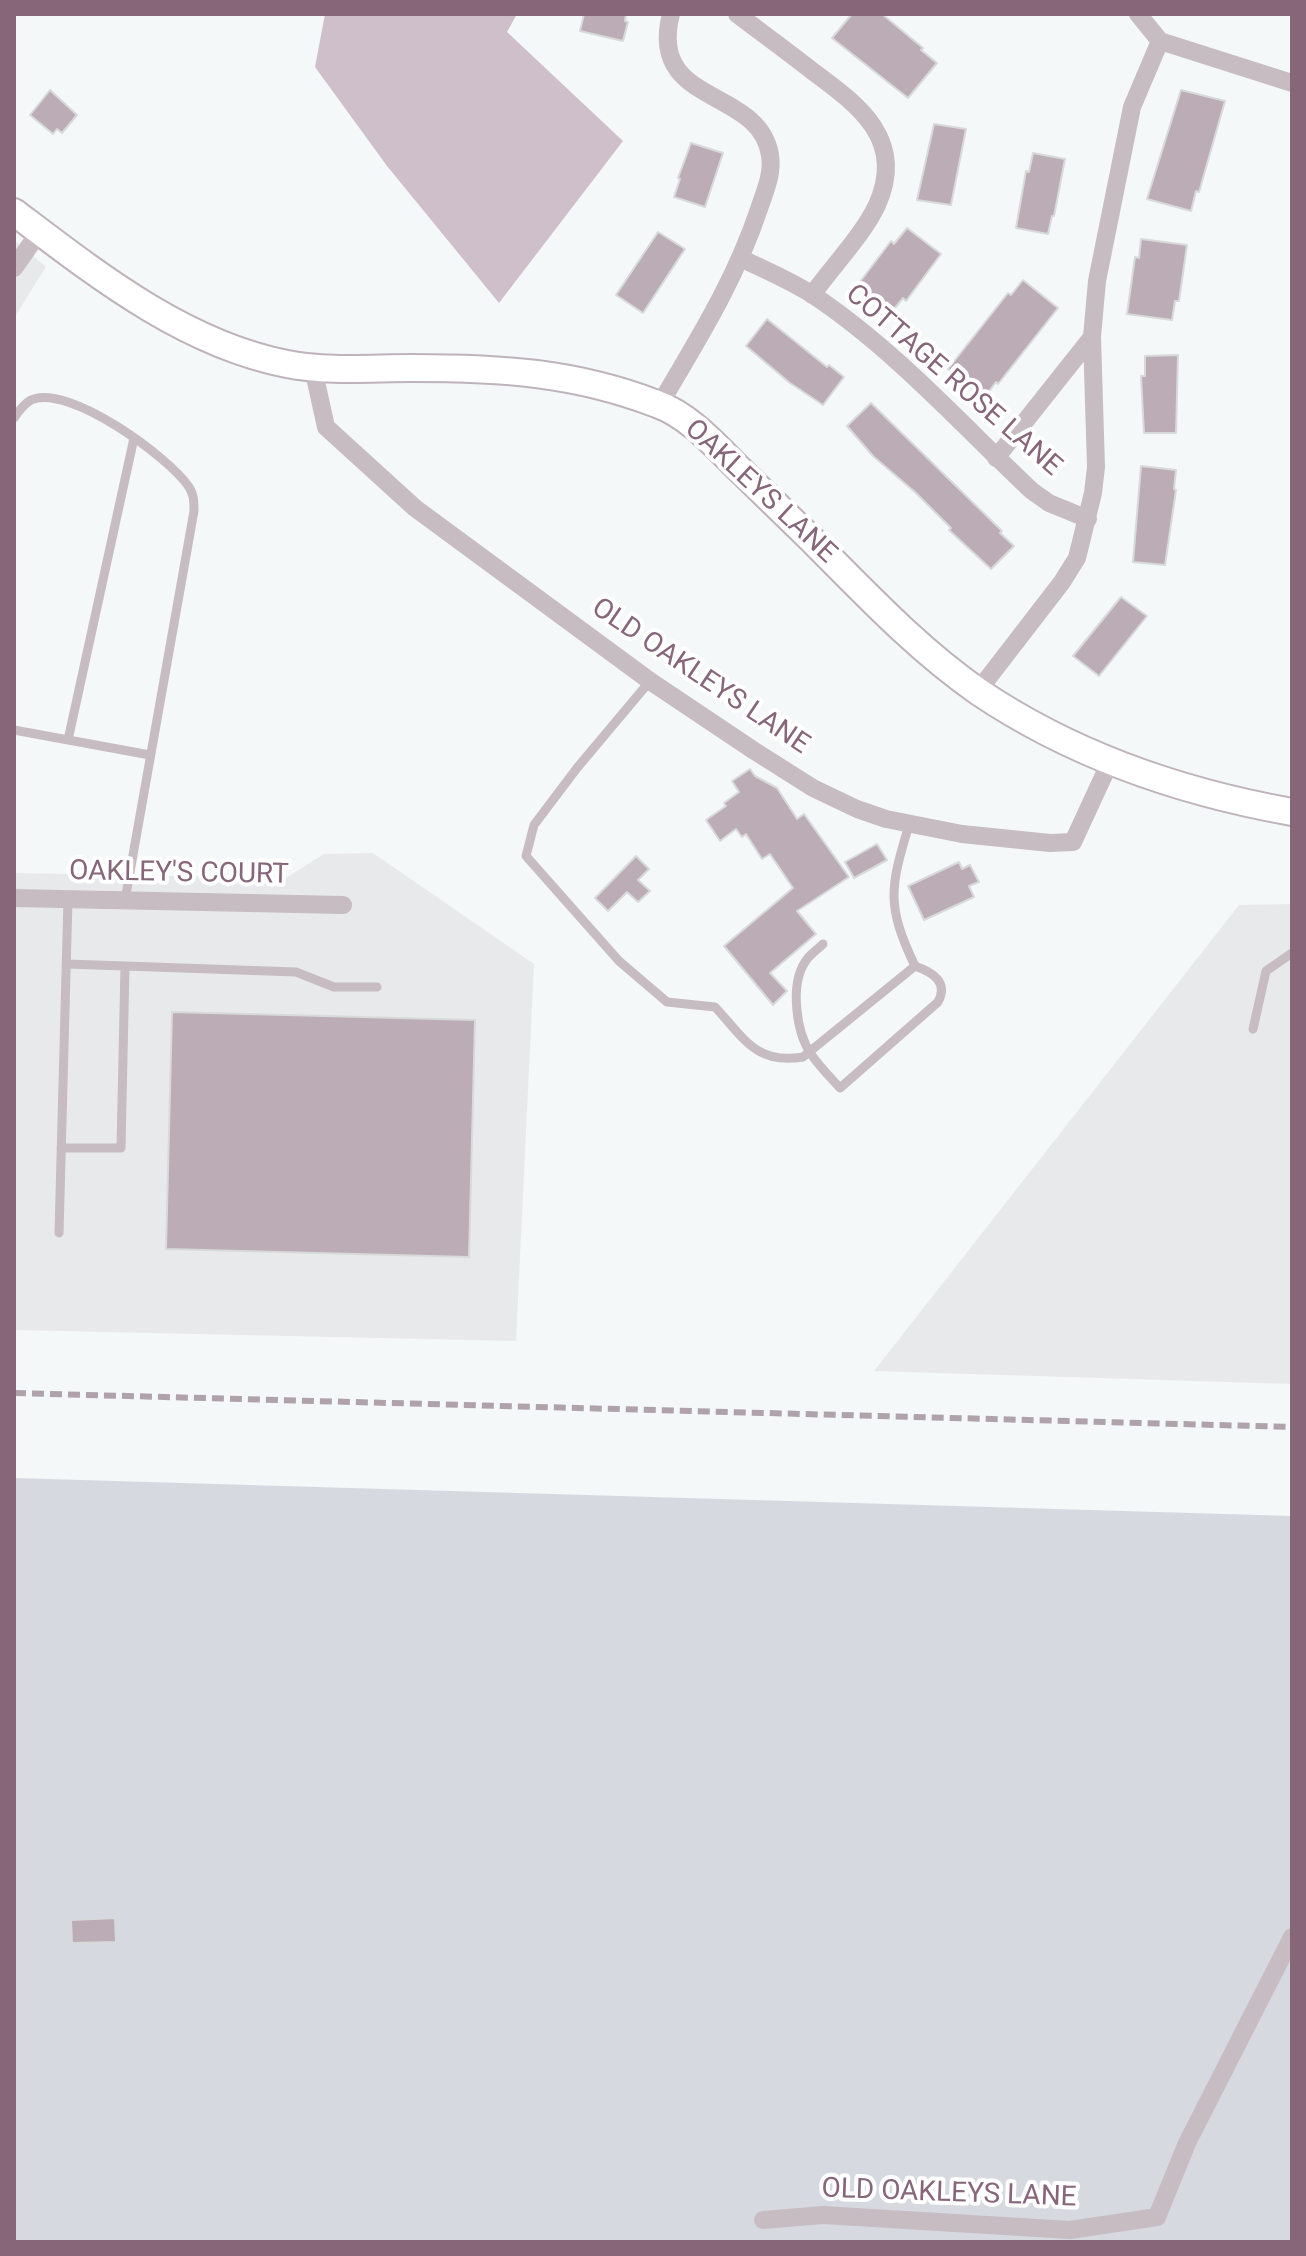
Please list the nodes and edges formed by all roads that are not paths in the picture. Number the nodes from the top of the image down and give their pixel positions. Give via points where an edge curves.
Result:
1 (671, 14) edge
2 (737, 14) edge
3 (1138, 14) edge
4 (1160, 41) junction
5 (1292, 83) edge
6 (14, 212) edge
7 (40, 231) junction
8 (742, 259) junction
9 (14, 268) edge
10 (812, 295) junction
11 (1092, 337) junction
12 (313, 368) junction
13 (660, 404) junction
14 (14, 418) edge
15 (134, 438) junction
16 (996, 458) junction
17 (1088, 519) junction
18 (650, 681) junction
19 (978, 691) junction
20 (14, 730) edge
21 (68, 740) junction
22 (150, 755) junction
23 (1110, 762) junction
24 (1292, 812) edge
25 (909, 825) junction
26 (14, 898) edge
27 (68, 899) junction
28 (125, 901) junction
29 (343, 905) dead end
30 (823, 944) dead end
31 (1292, 953) edge
32 (66, 964) junction
33 (125, 966) junction
34 (915, 966) junction
35 (377, 987) dead end
36 (1253, 1029) dead end
37 (809, 1052) junction
38 (61, 1148) junction
39 (59, 1233) dead end
40 (1292, 1937) edge
41 (763, 2220) dead end

1 - 8 street via 668,50 682,77 752,120 766,141 771,168
2 - 10 street via 863,110 885,155 886,176 877,205
3 - 4 street
4 - 5 street
4 - 11 street via 1132,107 1097,281
6 - 7 street, OAKLEYS LANE
7 - 9 street
7 - 12 street, OAKLEYS LANE via 189,329 249,355
8 - 10 street, COTTAGE ROSE LANE
8 - 13 street
10 - 16 street, COTTAGE ROSE LANE via 894,359
11 - 16 street
11 - 17 street via 1096,467
12 - 13 street, OAKLEYS LANE via 527,371
12 - 18 street, OLD OAKLEYS LANE via 326,427 415,508
13 - 19 street, OAKLEYS LANE via 707,438 916,641
14 - 15 lane via 31,400 48,398 82,406
15 - 21 lane
15 - 22 lane via 187,484 194,497
16 - 17 street, COTTAGE ROSE LANE via 1049,503
17 - 19 street via 1070,571
18 - 25 street, OLD OAKLEYS LANE via 813,788
18 - 37 lane via 534,825 526,856 619,961 667,1002 715,1007 755,1050 781,1061
19 - 23 street, OAKLEYS LANE
20 - 21 lane
21 - 22 lane
22 - 28 lane
23 - 24 street, OAKLEYS LANE via 1193,791
23 - 25 street, OLD OAKLEYS LANE via 1073,842
25 - 34 lane via 894,877 893,909
26 - 27 street, OAKLEY'S COURT
27 - 28 street, OAKLEY'S COURT
27 - 32 lane
28 - 29 street, OAKLEY'S COURT
30 - 37 lane via 804,963 797,992
31 - 36 lane via 1266,971
32 - 33 lane
32 - 38 lane
33 - 35 lane via 296,972 334,987
33 - 38 lane via 121,1148
34 - 37 lane
34 - 37 lane via 940,981 938,1002 840,1088
38 - 39 lane
40 - 41 street, OLD OAKLEYS LANE via 1193,2130 1157,2217 1070,2230 823,2215

